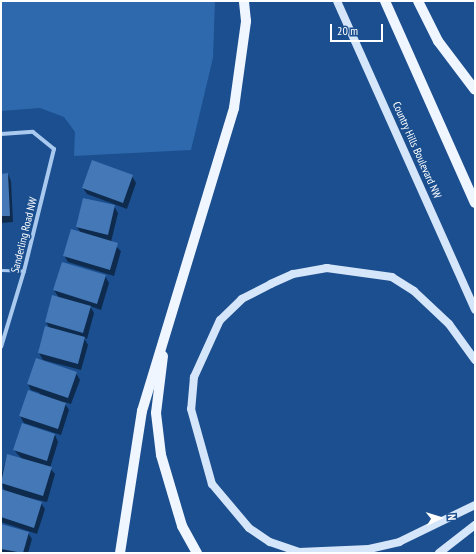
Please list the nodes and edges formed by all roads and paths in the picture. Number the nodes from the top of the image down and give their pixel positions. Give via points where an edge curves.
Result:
1 (244, 1) edge
2 (337, 1) edge
3 (385, 1) edge
4 (418, 1) edge
5 (475, 90) edge
6 (1, 134) edge
7 (475, 203) edge
8 (1, 270) edge
9 (24, 271) junction
10 (475, 310) edge
11 (167, 325) junction
12 (1, 347) edge
13 (475, 360) edge
14 (475, 505) edge
15 (475, 525) edge
16 (120, 553) edge
17 (197, 553) edge
18 (439, 553) edge

1 - 11 main road via 246,21 234,108
2 - 10 main road, Country Hills Boulevard NW
3 - 7 main road
4 - 5 main road via 438,41
6 - 9 street, Sanderling Road NW via 33,132 54,149
8 - 9 lane
9 - 12 street, Sanderling Road NW
11 - 16 main road via 142,411
11 - 17 main road via 156,413 161,455 182,526
13 - 14 main road via 449,324 414,291 392,277 327,268 293,274 271,284 242,299 220,320 194,377 191,410 212,484 249,528 270,542 298,552 341,552 384,546
15 - 18 main road

